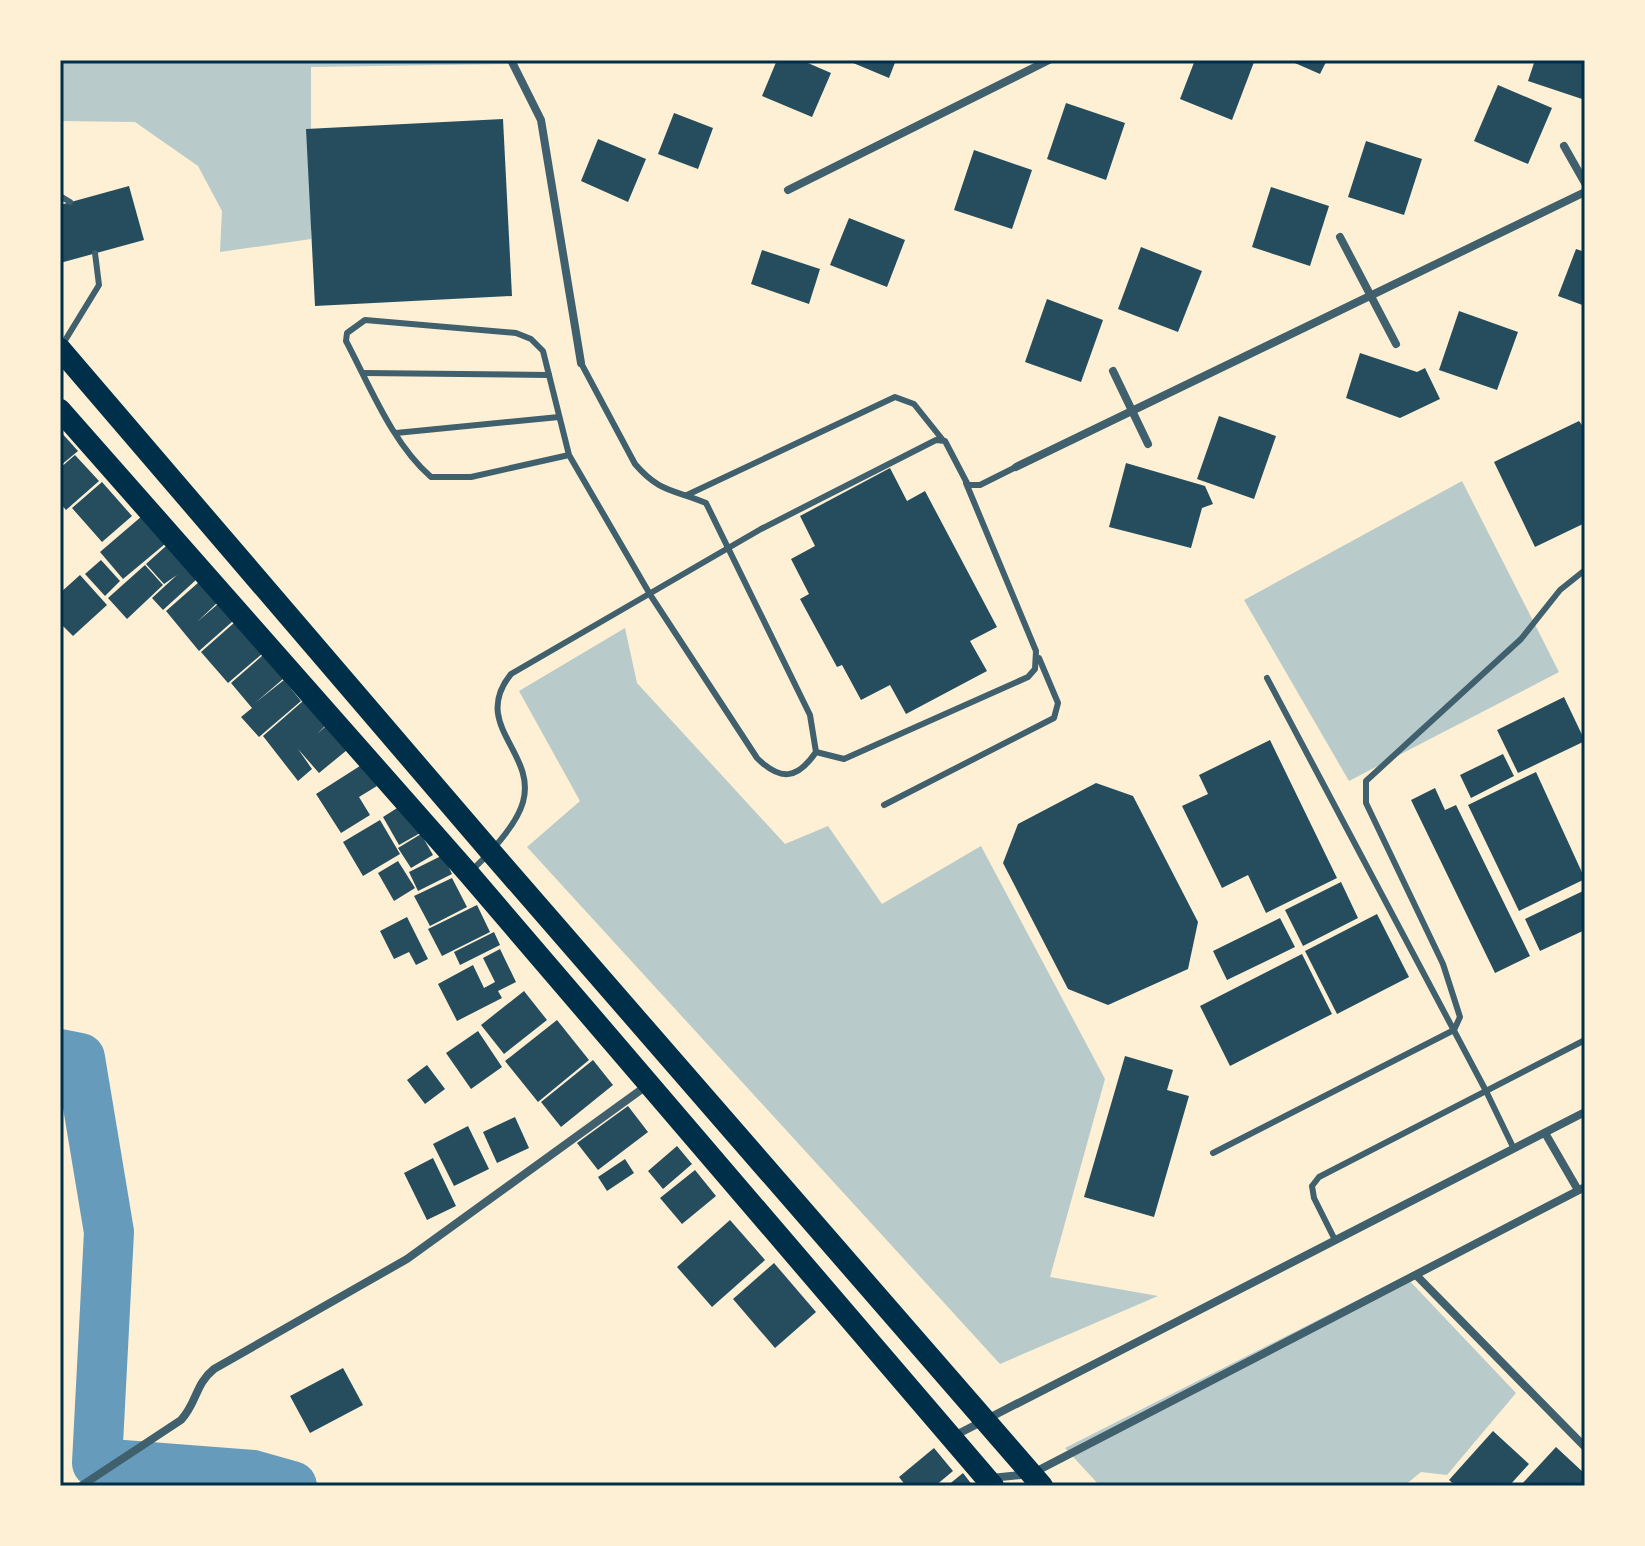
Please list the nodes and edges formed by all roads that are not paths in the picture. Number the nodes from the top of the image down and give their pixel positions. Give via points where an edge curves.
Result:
1 (511, 60) edge
2 (1049, 60) edge
3 (1564, 146) dead end
4 (1585, 183) edge
5 (788, 190) dead end
6 (1585, 192) edge
7 (60, 196) edge
8 (70, 202) dead end
9 (1340, 237) dead end
10 (95, 253) dead end
11 (1371, 294) junction
12 (1396, 344) dead end
13 (60, 349) edge
14 (581, 363) joint
15 (1113, 371) dead end
16 (363, 373) junction
17 (549, 375) junction
18 (60, 410) edge
19 (1132, 412) junction
20 (559, 417) junction
21 (396, 433) junction
22 (942, 439) junction
23 (1148, 444) dead end
24 (569, 455) junction
25 (1016, 467) joint
26 (964, 480) junction
27 (687, 495) junction
28 (730, 549) junction
29 (1585, 570) edge
30 (651, 596) junction
31 (1036, 651) junction
32 (1267, 678) dead end
33 (816, 752) junction
34 (884, 805) dead end
35 (491, 852) junction
36 (469, 874) junction
37 (1454, 1030) junction
38 (1585, 1040) edge
39 (649, 1084) junction
40 (1486, 1091) junction
41 (1585, 1112) edge
42 (1545, 1133) junction
43 (1514, 1149) junction
44 (1213, 1153) dead end
45 (1582, 1188) edge
46 (1335, 1240) junction
47 (1416, 1275) junction
48 (986, 1420) junction
49 (950, 1438) junction
50 (1585, 1447) edge
51 (1036, 1480) edge
52 (990, 1482) edge
53 (81, 1486) edge

1 - 14 street via 541,120
2 - 5 street
3 - 4 street
6 - 11 street
7 - 8 lane
9 - 11 street
10 - 13 lane via 99,285
11 - 12 street
11 - 19 street
13 - 35 highway
14 - 27 lane via 635,464 659,488
15 - 19 street
16 - 17 lane
16 - 17 lane via 346,341 352,326 365,320 516,333 543,351
16 - 21 lane
17 - 20 lane
18 - 36 highway
19 - 23 street
19 - 25 street
20 - 21 lane
20 - 24 lane
21 - 24 lane via 431,477 471,477
22 - 26 lane
22 - 27 lane via 914,404 895,397
22 - 28 lane
24 - 30 lane
25 - 26 lane via 980,485
26 - 31 lane
27 - 28 lane via 706,503
28 - 30 lane
28 - 33 lane via 810,715
29 - 37 lane via 1560,590 1521,639 1366,781 1366,803 1443,964 1460,1017
30 - 33 lane via 757,758 772,772 793,774
30 - 35 lane via 511,674 502,686 497,715 524,790 523,803
31 - 33 lane via 1035,669 1028,677 844,759
31 - 34 lane via 1058,703 1054,718
32 - 37 lane
35 - 36 lane
35 - 48 highway
36 - 39 highway
37 - 40 lane
37 - 44 lane
38 - 40 lane
39 - 49 highway
39 - 53 street via 407,1259 214,1369 200,1380 192,1408
40 - 43 lane
40 - 46 lane via 1319,1177 1312,1186 1314,1198
41 - 42 street
42 - 43 street
42 - 45 street
43 - 46 street
45 - 47 street
46 - 48 street
47 - 50 street
47 - 51 street
48 - 49 street
48 - 51 highway
49 - 52 highway
51 - 52 street

